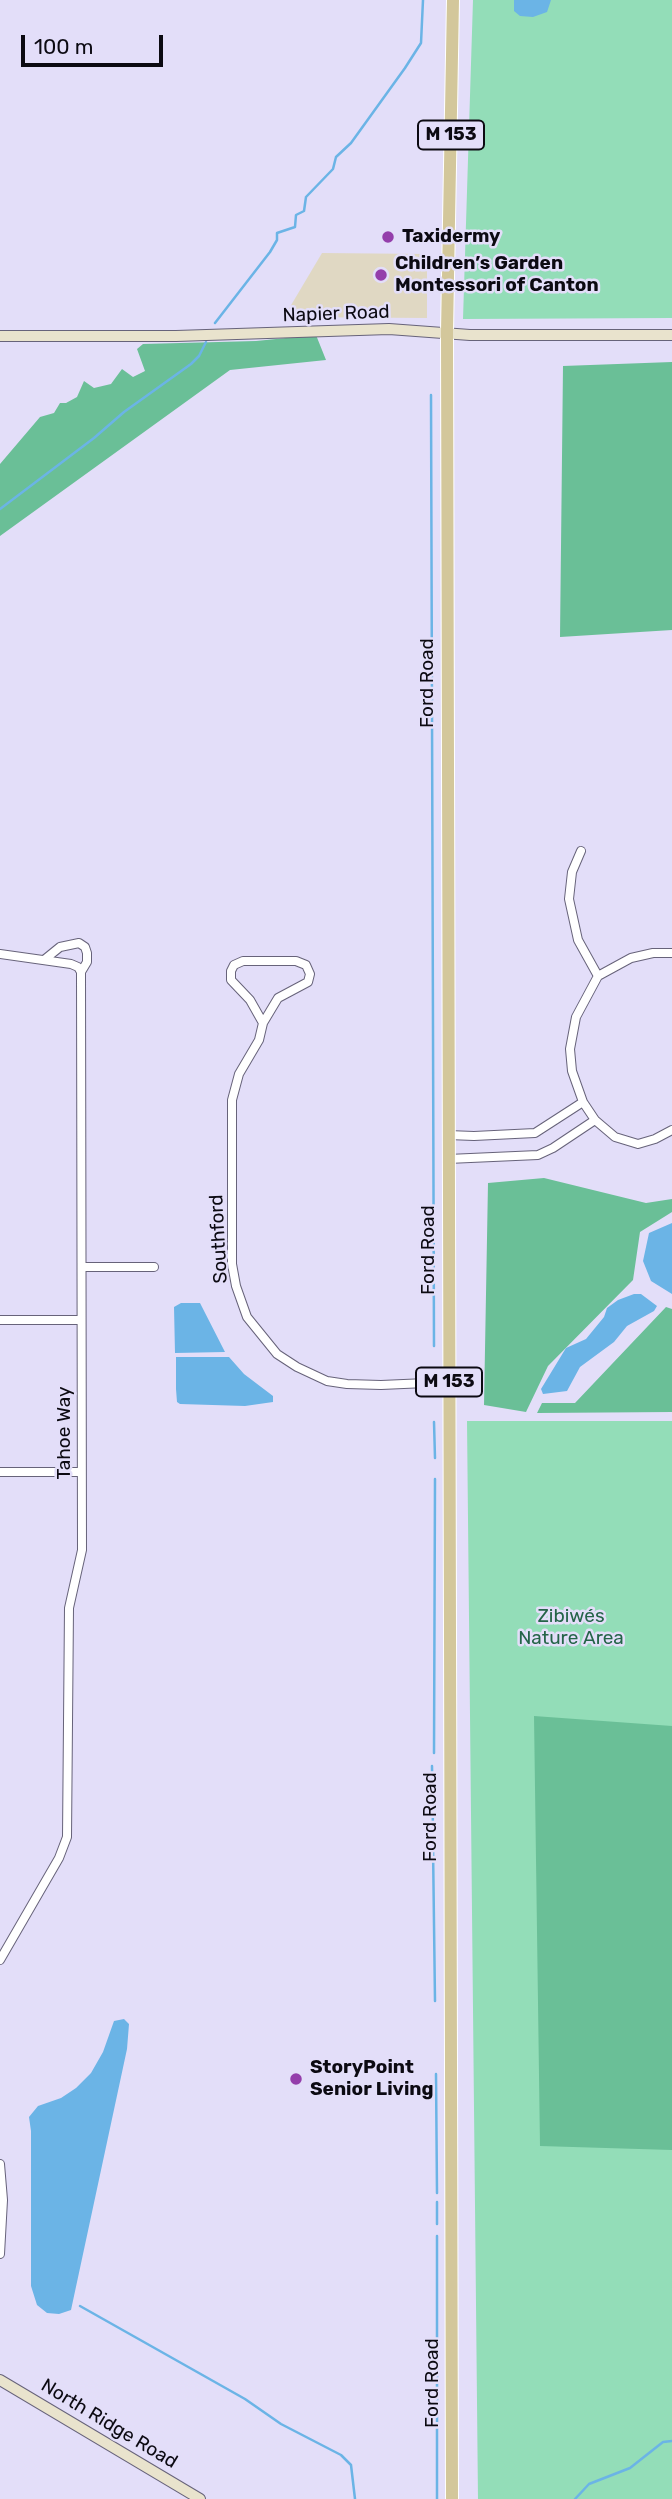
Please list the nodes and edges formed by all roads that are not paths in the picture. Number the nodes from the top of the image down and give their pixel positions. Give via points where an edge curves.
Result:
1 (453, 0) edge
2 (447, 332) junction
3 (672, 335) edge
4 (0, 336) edge
5 (582, 851) dead end
6 (672, 953) edge
7 (0, 954) edge
8 (44, 960) junction
9 (81, 972) junction
10 (598, 976) junction
11 (263, 1023) junction
12 (583, 1102) junction
13 (595, 1120) junction
14 (672, 1130) edge
15 (448, 1135) junction
16 (448, 1158) junction
17 (82, 1267) junction
18 (154, 1267) dead end
19 (0, 1320) edge
20 (81, 1320) junction
21 (449, 1382) junction
22 (0, 1472) edge
23 (81, 1472) junction
24 (0, 1960) edge
25 (0, 2164) edge
26 (0, 2255) edge
27 (0, 2379) edge
28 (200, 2499) edge
29 (452, 2499) edge

1 - 2 main road, Ford Road / M 153
2 - 3 street, Napier Road
2 - 4 street, Napier Road via 388,329 197,336
2 - 15 main road, Ford Road / M 153
5 - 10 street via 572,872 569,899 578,940
6 - 10 street via 631,958
7 - 8 street
8 - 9 street via 71,964
8 - 9 street, Tahoe Way via 60,947 79,943 88,953
9 - 17 street, Tahoe Way
10 - 12 street via 576,1017 571,1038 572,1071
11 - 11 street, Southford via 278,998 308,982 306,965 296,961 234,965 231,980
11 - 21 street, Southford via 232,1100 232,1264 247,1317 277,1354 327,1381 382,1385
12 - 13 street
12 - 15 street via 535,1133
13 - 14 street via 615,1137 638,1144
13 - 16 street via 538,1156
15 - 16 main road, Ford Road / M 153
16 - 21 main road, Ford Road / M 153
17 - 18 street
17 - 20 street, Tahoe Way
19 - 20 street
20 - 23 street, Tahoe Way
21 - 29 main road, Ford Road / M 153
22 - 23 street
23 - 24 street, Tahoe Way via 82,1550 69,1608 66,1837 59,1858
25 - 26 street
27 - 28 street, North Ridge Road

